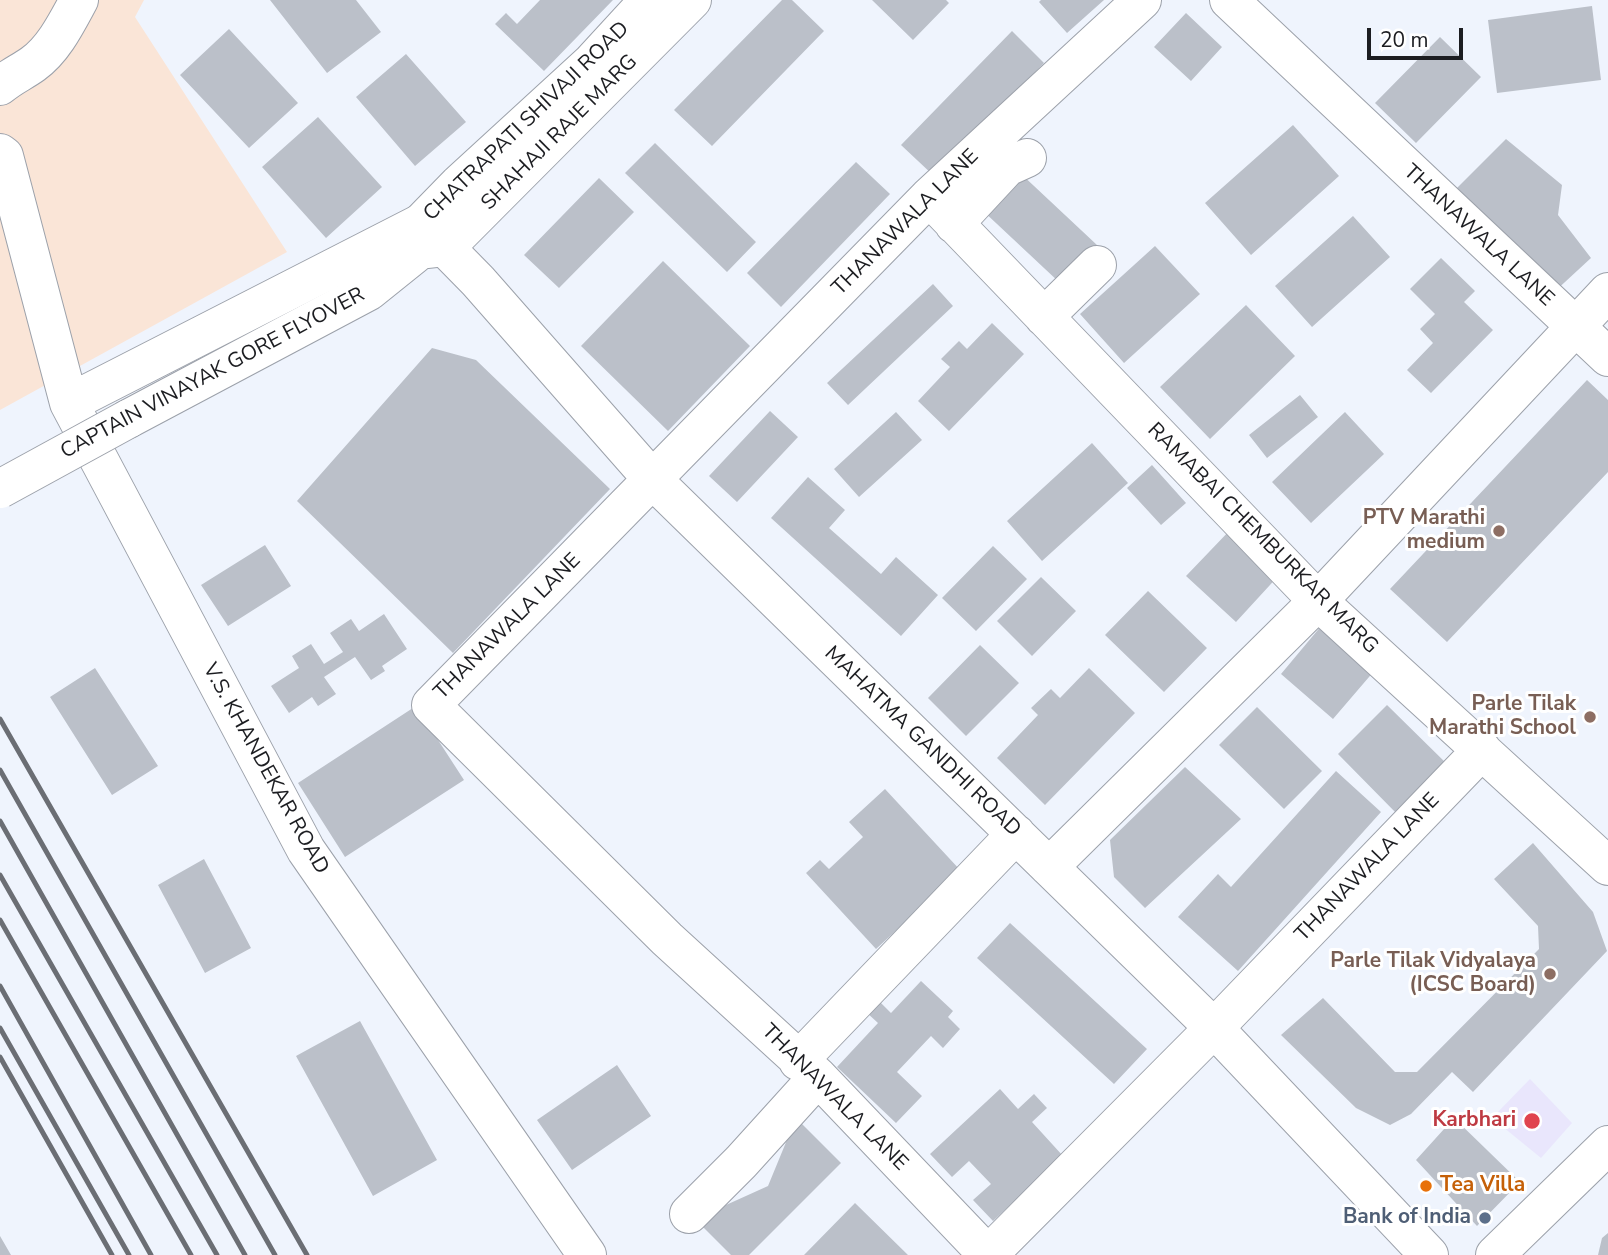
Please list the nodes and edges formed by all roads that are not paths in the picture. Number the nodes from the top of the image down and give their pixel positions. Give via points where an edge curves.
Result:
1 (79, 0) edge
2 (649, 0) edge
3 (692, 0) edge
4 (1142, 0) edge
5 (1229, 0) edge
6 (0, 86) edge
7 (0, 153) edge
8 (1027, 158) dead end
9 (951, 210) junction
10 (1000, 239) dead end
11 (423, 246) junction
12 (1097, 265) dead end
13 (1032, 270) dead end
14 (1608, 292) edge
15 (1053, 308) junction
16 (1575, 327) junction
17 (1608, 358) edge
18 (69, 403) junction
19 (653, 480) junction
20 (0, 489) edge
21 (1318, 601) junction
22 (1482, 750) junction
23 (1016, 834) junction
24 (1608, 866) edge
25 (1049, 867) junction
26 (1214, 1028) junction
27 (808, 1069) junction
28 (1608, 1145) edge
29 (689, 1214) dead end
30 (587, 1255) edge
31 (988, 1255) edge
32 (1429, 1255) edge
33 (1495, 1255) edge

1 - 6 street via 62,32 34,63
2 - 11 street, CHATRAPATI SHIVAJI ROAD via 591,63 459,184
3 - 11 street, SHAHAJI RAJE MARG
4 - 9 street, THANAWALA LANE
5 - 16 street, THANAWALA LANE
7 - 18 street, V.S. KHANDEKAR ROAD
8 - 9 street via 1007,167
9 - 10 street
9 - 15 street, RAMABAI CHEMBURKAR MARG
9 - 19 street, THANAWALA LANE
11 - 18 street
11 - 19 street, MAHATMA GANDHI ROAD
11 - 20 street, CAPTAIN VINAYAK GORE FLYOVER, bridge via 350,302
12 - 15 street
13 - 15 street
14 - 16 street
15 - 21 street, RAMABAI CHEMBURKAR MARG
16 - 17 street, THANAWALA LANE
16 - 21 street
18 - 30 street, V.S. KHANDEKAR ROAD via 306,850
19 - 23 street, MAHATMA GANDHI ROAD
19 - 27 street, THANAWALA LANE via 431,705 657,929
21 - 22 street, RAMABAI CHEMBURKAR MARG
21 - 25 street
22 - 24 street, RAMABAI CHEMBURKAR MARG
22 - 26 street, THANAWALA LANE
23 - 25 street, MAHATMA GANDHI ROAD
23 - 27 street
25 - 26 street, MAHATMA GANDHI ROAD
26 - 31 street, THANAWALA LANE
26 - 32 street, MAHATMA GANDHI ROAD
27 - 29 street via 741,1162
27 - 31 street, THANAWALA LANE
28 - 33 street

